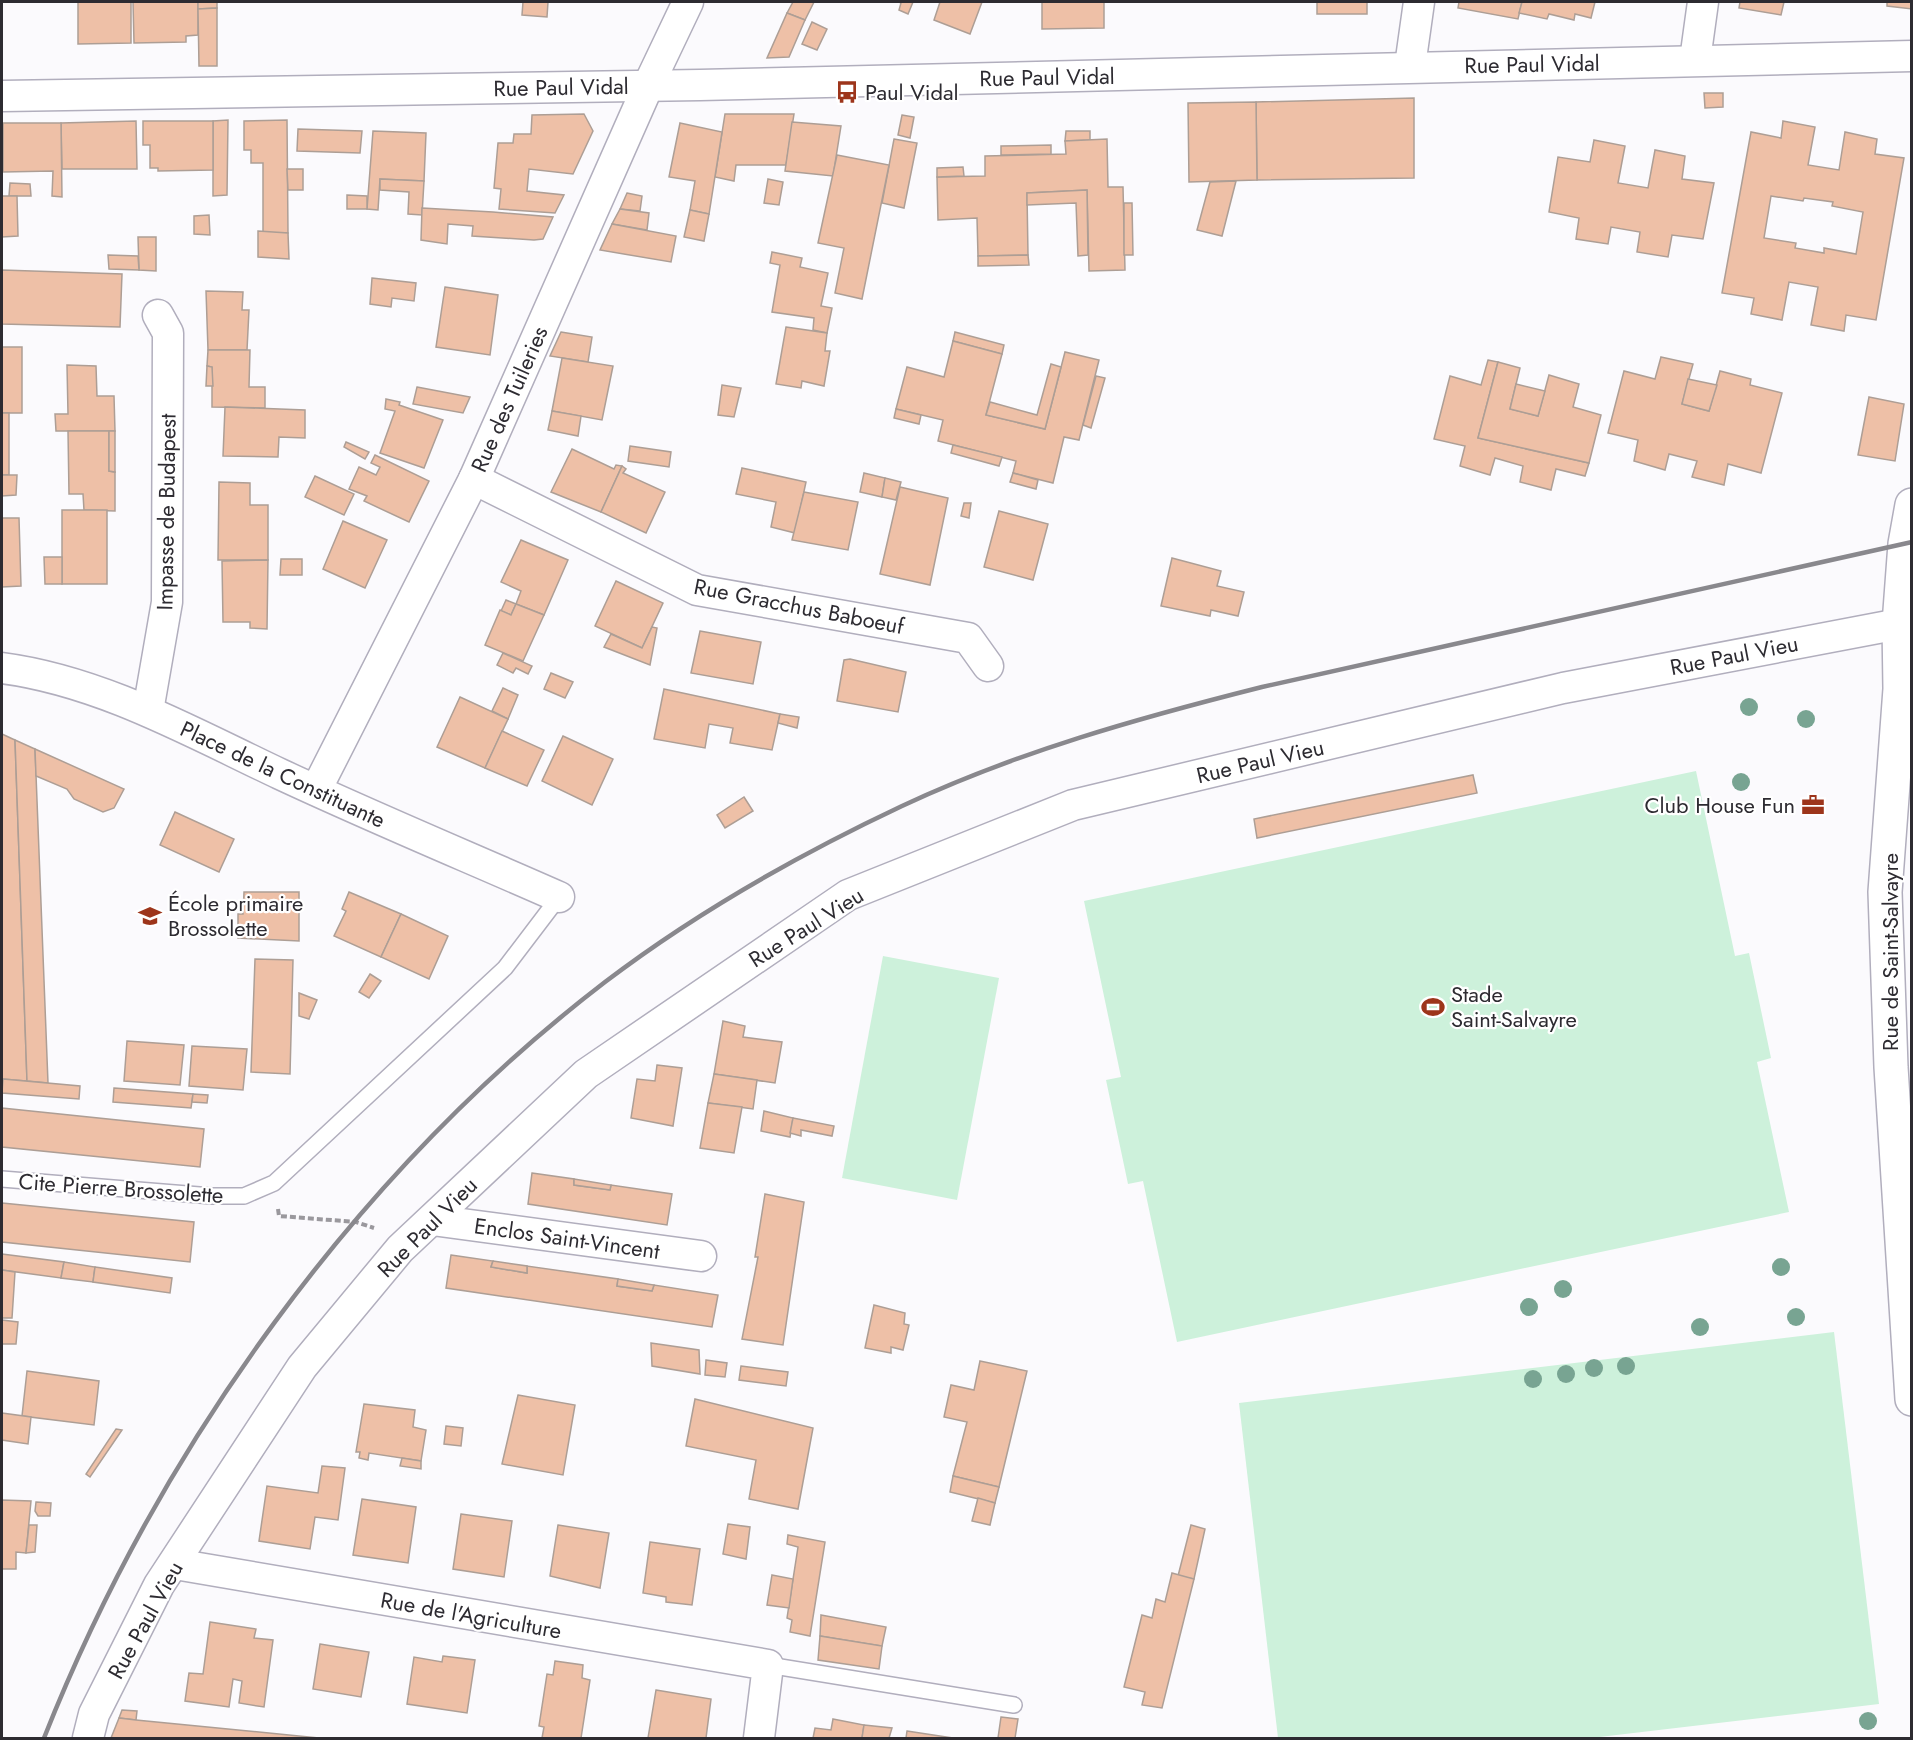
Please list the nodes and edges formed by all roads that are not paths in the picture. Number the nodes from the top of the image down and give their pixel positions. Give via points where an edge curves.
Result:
1 (688, 2) edge
2 (1419, 2) edge
3 (1703, 2) edge
4 (1911, 56) edge
5 (1695, 60) junction
6 (1410, 66) junction
7 (648, 86) junction
8 (2, 96) edge
9 (158, 315) dead end
10 (474, 479) junction
11 (1911, 505) edge
12 (1899, 624) junction
13 (988, 666) dead end
14 (2, 668) edge
15 (148, 711) junction
16 (316, 790) junction
17 (559, 897) joint
18 (2, 1179) edge
19 (432, 1220) junction
20 (701, 1256) dead end
21 (1911, 1399) edge
22 (174, 1564) junction
23 (768, 1665) junction
24 (1014, 1705) dead end
25 (88, 1738) edge
26 (759, 1738) edge

1 - 7 street, Rue des Tuileries
2 - 6 street
3 - 5 street
4 - 5 street, Rue Paul Vidal
5 - 6 street, Rue Paul Vidal
6 - 7 street, Rue Paul Vidal
7 - 8 street, Rue Paul Vidal
7 - 10 street, Rue des Tuileries
9 - 15 street, Impasse de Budapest via 168,333 167,602
10 - 13 street, Rue Gracchus Baboeuf via 698,590 968,638
10 - 16 street, Rue des Tuileries
11 - 12 street, Rue de Saint-Salvayre
12 - 19 street, Rue Paul Vieu via 1563,688 1073,806 848,896 586,1074
12 - 21 street, Rue de Saint-Salvayre via 1900,689 1885,892
14 - 15 street, Place de la Constituante via 39,673
15 - 16 street, Place de la Constituante
16 - 17 street, Place de la Constituante
17 - 18 lane, Cite Pierre Brossolette via 505,968 274,1183 244,1196 222,1196
19 - 20 street, Enclos Saint-Vincent
19 - 22 street, Rue Paul Vieu via 400,1249 302,1367
22 - 23 street, Rue de l'Agriculture
22 - 25 street, Rue Paul Vieu via 159,1585 94,1714
23 - 24 lane
23 - 26 street

